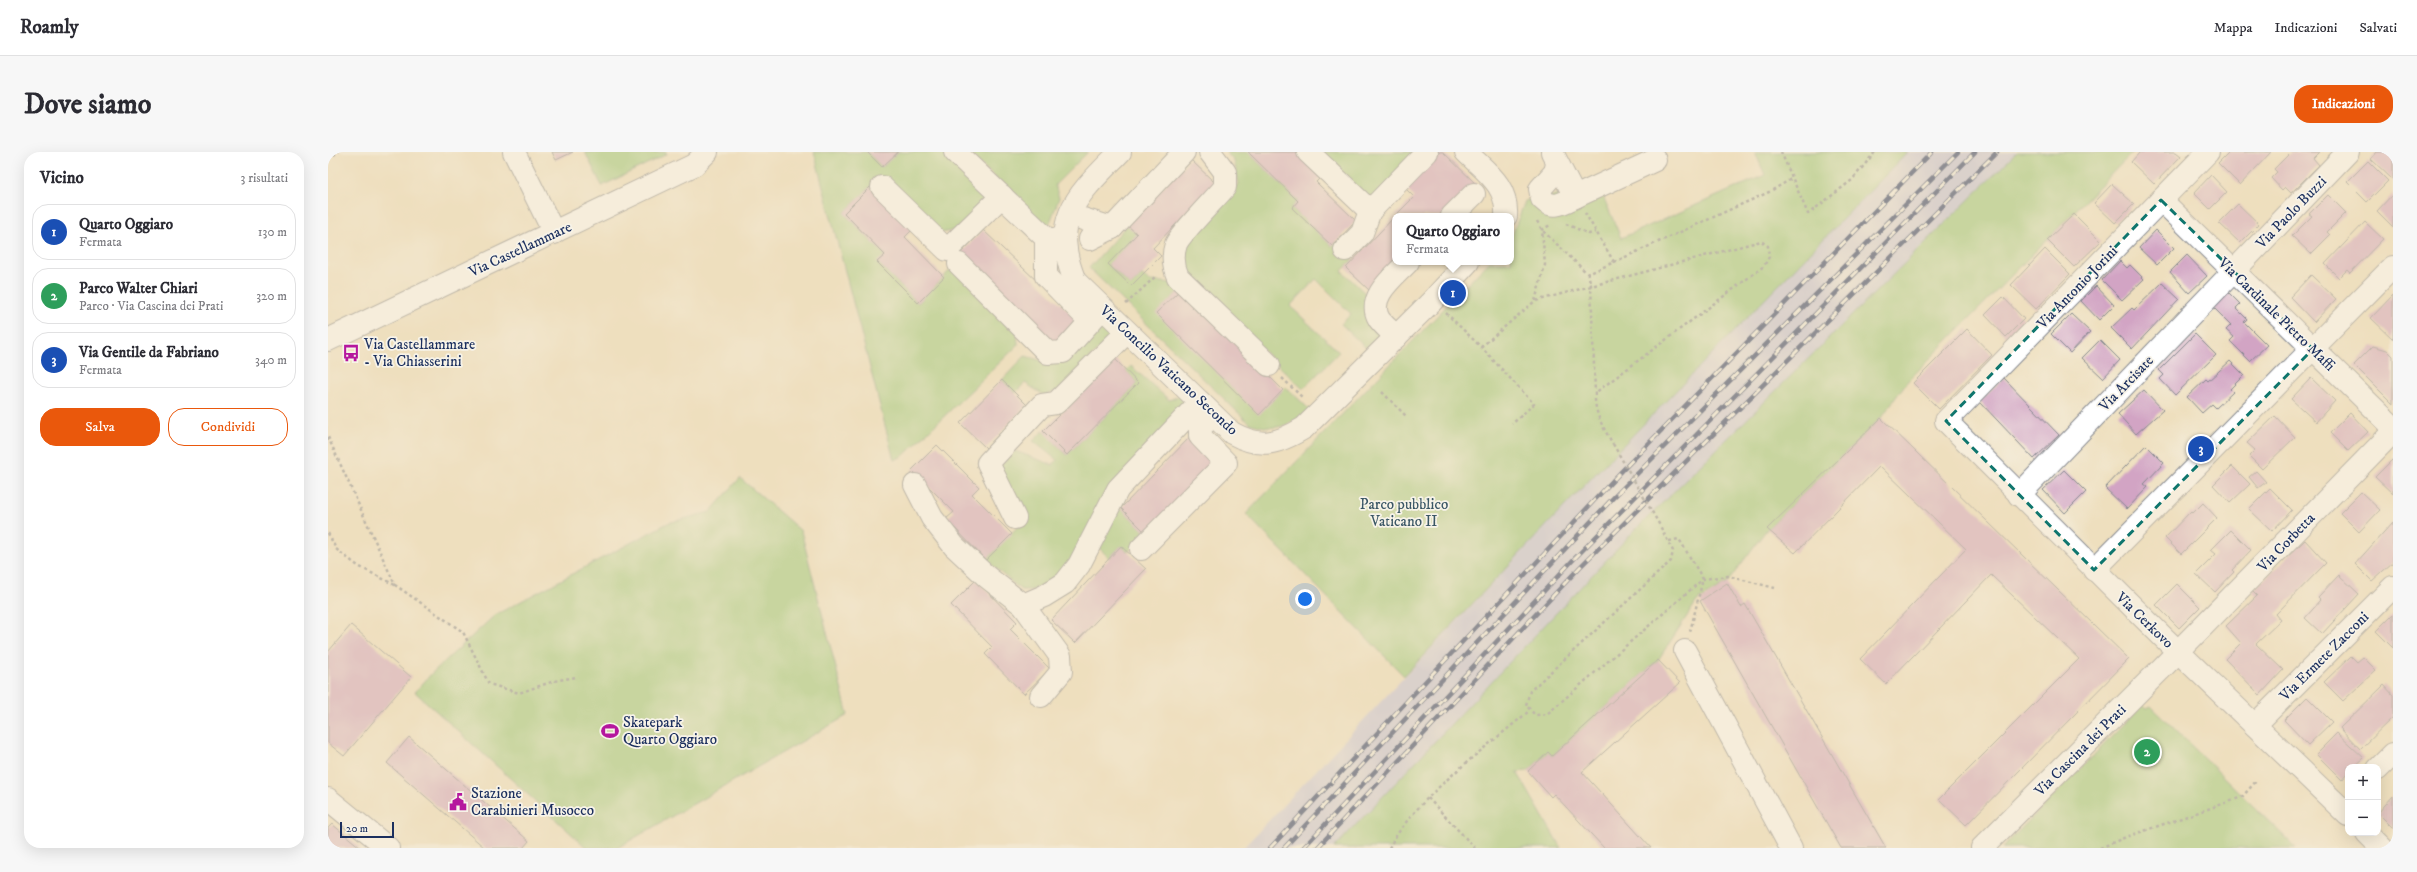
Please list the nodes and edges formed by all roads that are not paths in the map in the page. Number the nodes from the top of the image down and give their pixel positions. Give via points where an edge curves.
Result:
1 (514, 152) edge
2 (707, 152) edge
3 (955, 152) edge
4 (1120, 152) edge
5 (1184, 152) edge
6 (1210, 152) edge
7 (1308, 152) edge
8 (1427, 152) edge
9 (1466, 152) edge
10 (2208, 152) edge
11 (2348, 152) edge
12 (1554, 158) edge
13 (1656, 160) dead end
14 (882, 187) dead end
15 (1474, 194) dead end
16 (1002, 196) junction
17 (1575, 197) junction
18 (2161, 200) junction
19 (1370, 211) junction
20 (1455, 213) edge
21 (1506, 213) edge
22 (1086, 229) dead end
23 (554, 233) junction
24 (1345, 250) dead end
25 (959, 264) dead end
26 (1405, 265) edge
27 (1465, 265) edge
28 (2393, 267) edge
29 (2234, 271) junction
30 (1396, 337) junction
31 (1121, 338) dead end
32 (328, 340) edge
33 (2313, 349) junction
34 (1269, 365) road end
35 (1207, 409) junction
36 (1946, 421) joint
37 (2393, 427) edge
38 (2393, 432) edge
39 (915, 485) dead end
40 (2018, 495) junction
41 (1015, 518) dead end
42 (1141, 549) dead end
43 (2094, 570) junction
44 (2393, 587) edge
45 (1023, 605) junction
46 (1685, 651) road end
47 (2178, 651) junction
48 (1041, 696) dead end
49 (2256, 725) junction
50 (2393, 754) edge
51 (2381, 766) edge
52 (328, 799) edge
53 (2345, 806) edge
54 (2370, 836) edge
55 (388, 848) edge
56 (1791, 848) edge
57 (1982, 848) edge
58 (2382, 848) edge

1 - 23 street
2 - 23 street, Via Castellammare via 694,165
3 - 16 street
4 - 35 street, Via Concilio Vaticano Secondo via 1077,198 1071,209 1064,240 1066,261 1074,281
5 - 22 street via 1112,228
6 - 34 street via 1225,172 1225,187 1177,242 1173,254 1174,268 1178,277
7 - 19 street
8 - 19 street
9 - 21 street via 1502,191 1507,203
10 - 18 street, Via Antonio Jorini
11 - 29 street, Via Paolo Buzzi
12 - 17 street
12 - 17 street via 1554,172 1540,189 1542,199 1551,206
13 - 17 street
14 - 16 street via 947,250
15 - 20 street
16 - 25 street via 1049,238 1046,276 1090,314 1063,352 1048,353
18 - 29 street, Via Cardinale Pietro Maffi
18 - 36 street, Via Antonio Jorini
19 - 24 street via 1362,233
23 - 32 street, Via Castellammare
26 - 30 street via 1380,291 1375,302 1379,320
27 - 30 street, Via Concilio Vaticano Secondo
28 - 33 street
29 - 33 street, Via Cardinale Pietro Maffi
29 - 40 street, Via Arcisate
30 - 35 street, Via Concilio Vaticano Secondo via 1304,428 1284,439 1266,443 1248,442 1232,433
31 - 41 street via 1056,403 1042,405 988,463
33 - 37 street, Via Cardinale Pietro Maffi
33 - 43 street via 2204,456
35 - 42 street via 1200,428 1200,436 1226,463
35 - 45 street via 1118,489 1079,565 1065,583
36 - 40 street, Via Cerkovo
38 - 47 street, Via Corbetta
39 - 45 street via 932,518 954,546 987,577
40 - 43 street, Via Cerkovo
43 - 47 street, Via Cerkovo
44 - 49 street, Via Ermete Zacconi
45 - 48 street via 1060,656 1061,672
46 - 56 street
47 - 49 street, Via Cerkovo
47 - 57 street, Via Cascina dei Prati
49 - 53 street, Via Cerkovo
50 - 51 street
52 - 55 street
54 - 58 street

